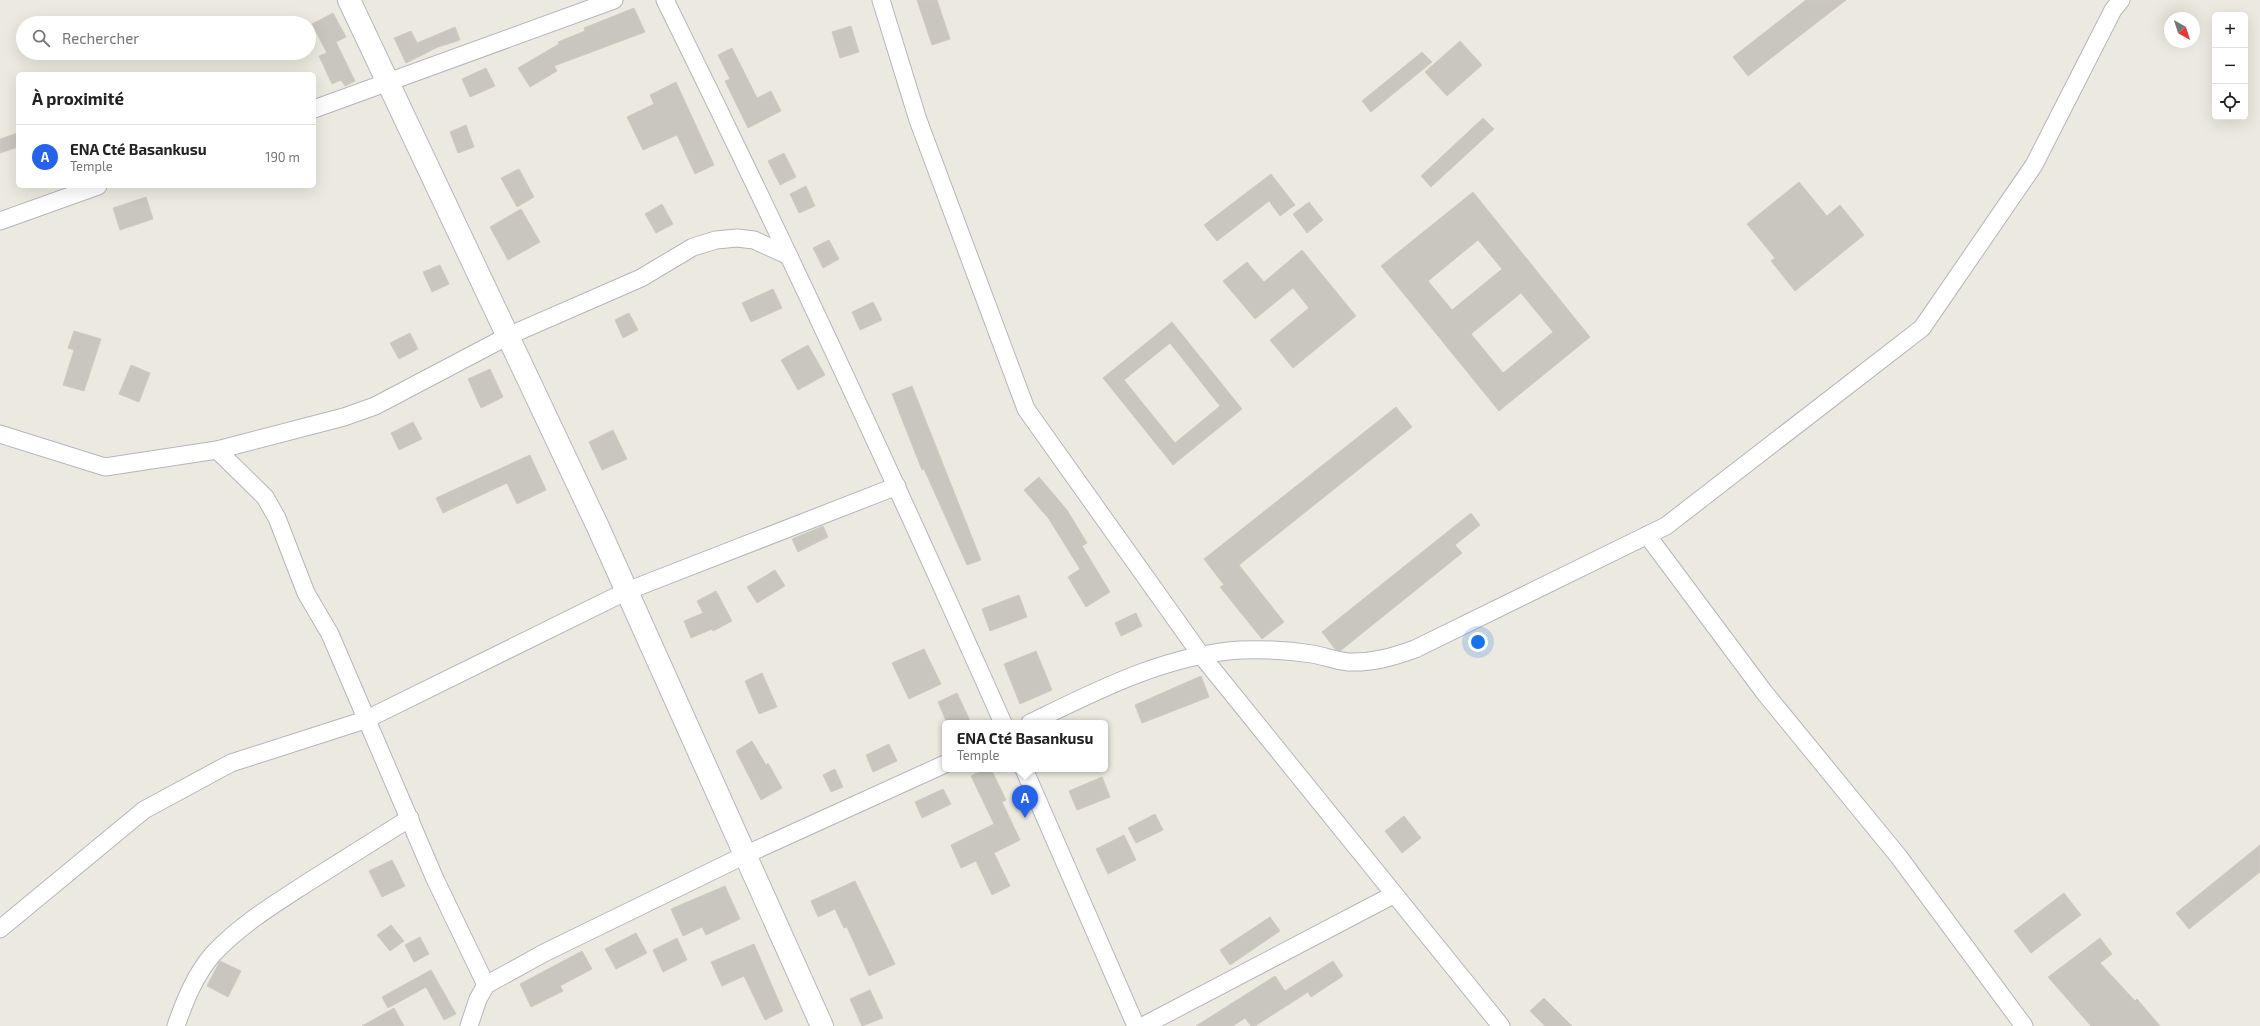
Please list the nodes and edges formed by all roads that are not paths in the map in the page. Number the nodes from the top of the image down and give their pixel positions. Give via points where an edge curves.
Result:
1 (349, 0) edge
2 (614, 0) edge
3 (665, 0) edge
4 (882, 0) edge
5 (2121, 0) edge
6 (388, 82) junction
7 (316, 108) edge
8 (92, 188) edge
9 (0, 221) edge
10 (789, 256) junction
11 (508, 336) junction
12 (0, 434) edge
13 (217, 450) junction
14 (897, 486) junction
15 (1646, 535) junction
16 (627, 591) junction
17 (1201, 655) junction
18 (365, 720) junction
19 (1002, 720) edge
20 (1036, 720) edge
21 (942, 765) edge
22 (1025, 772) edge
23 (410, 818) junction
24 (745, 855) junction
25 (1393, 895) junction
26 (0, 929) edge
27 (486, 985) junction
28 (176, 1026) edge
29 (469, 1026) edge
30 (822, 1026) edge
31 (1136, 1026) edge
32 (1143, 1026) edge
33 (1501, 1026) edge
34 (2024, 1026) edge

1 - 6 street
2 - 6 street
3 - 10 street
4 - 17 street via 918,120 1026,409
5 - 15 street via 2113,10 2034,166 1922,328 1666,526
6 - 7 street
6 - 11 street
8 - 9 street
10 - 11 street via 754,240 716,240 693,247 641,278
10 - 14 street
11 - 13 street via 375,406 344,417
11 - 16 street
12 - 13 street via 105,467
13 - 18 street via 266,497 306,593 330,634
14 - 16 street
14 - 19 street
15 - 17 street via 1415,649 1395,656 1374,661 1346,662 1312,654 1276,650 1239,650
15 - 34 street via 1764,692 1899,856
16 - 18 street
16 - 24 street
17 - 20 street via 1156,667
17 - 25 street
18 - 23 street
18 - 26 street via 231,763 144,810
21 - 24 street
22 - 31 street
23 - 27 street via 435,879
23 - 28 street via 266,909 236,933 213,954 198,974
24 - 27 street via 544,952
24 - 30 street
25 - 32 street
25 - 33 street
27 - 29 street via 478,999

